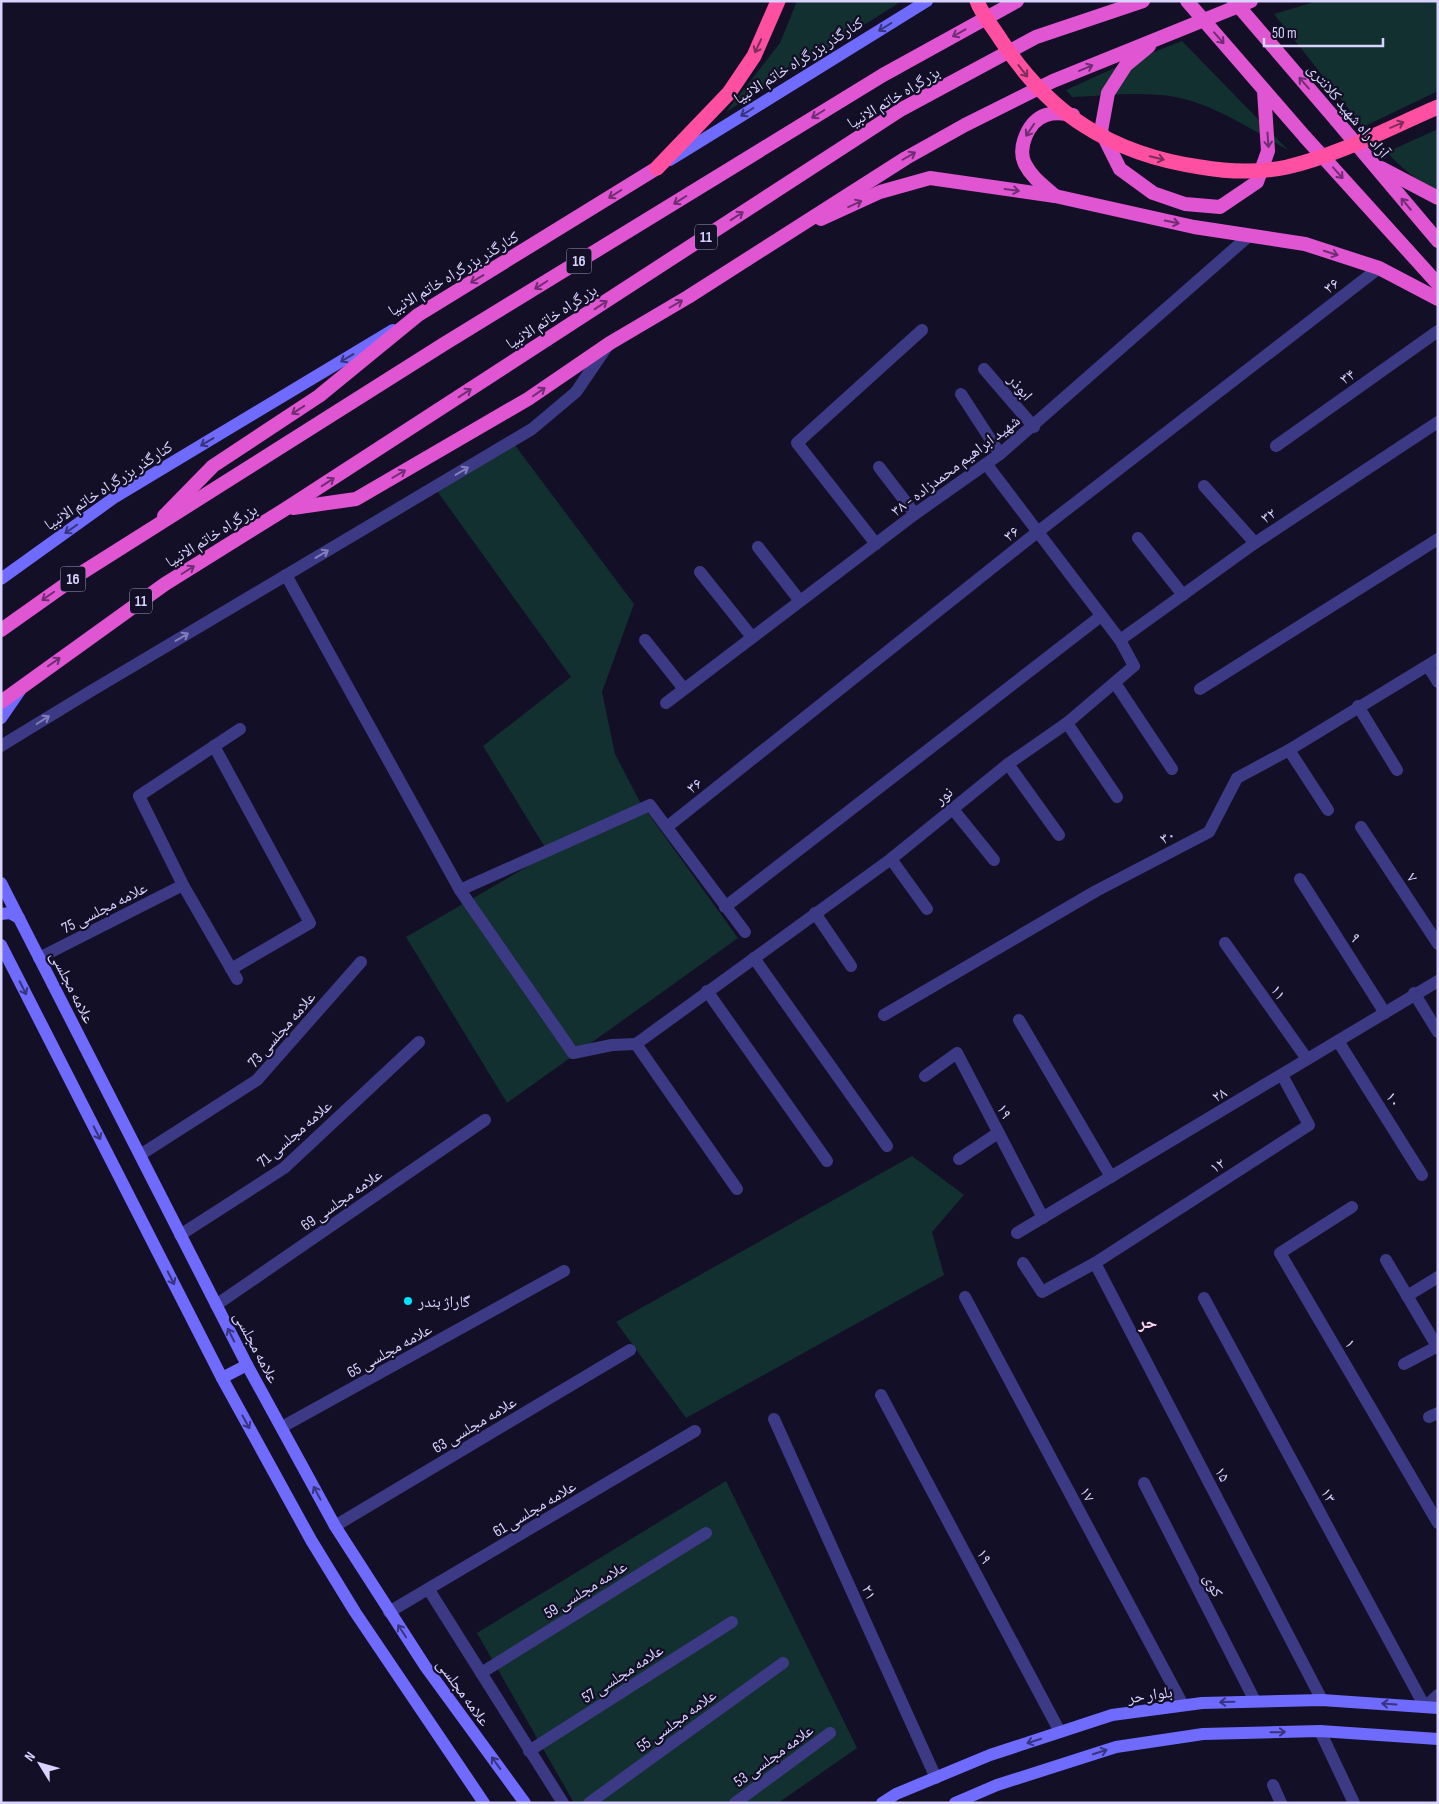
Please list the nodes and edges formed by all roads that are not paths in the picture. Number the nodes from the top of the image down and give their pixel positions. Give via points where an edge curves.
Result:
1 (778, 1) edge
2 (927, 1) edge
3 (977, 1) edge
4 (1017, 1) edge
5 (1143, 1) edge
6 (1188, 1) edge
7 (1234, 1) edge
8 (1251, 1) edge
9 (1160, 37) junction
10 (1264, 91) junction
11 (1438, 107) edge
12 (1101, 131) junction
13 (1372, 163) junction
14 (657, 168) junction
15 (1055, 196) junction
16 (1438, 198) edge
17 (794, 229) junction
18 (1250, 236) junction
19 (1438, 241) edge
20 (1379, 268) junction
21 (1438, 284) edge
22 (1438, 299) edge
23 (418, 314) junction
24 (922, 330) dead end
25 (1438, 331) edge
26 (610, 343) junction
27 (984, 369) dead end
28 (961, 394) dead end
29 (1438, 422) edge
30 (1034, 426) junction
31 (1276, 446) dead end
32 (1000, 454) junction
33 (987, 465) junction
34 (879, 467) dead end
35 (1204, 486) dead end
36 (287, 508) junction
37 (915, 514) junction
38 (1038, 532) junction
39 (148, 533) junction
40 (1138, 538) dead end
41 (1438, 539) edge
42 (1255, 543) junction
43 (876, 544) junction
44 (758, 547) dead end
45 (700, 572) dead end
46 (286, 575) junction
47 (1, 579) edge
48 (1182, 595) junction
49 (800, 601) junction
50 (1101, 616) junction
51 (1, 630) edge
52 (752, 638) junction
53 (645, 640) dead end
54 (1120, 640) junction
55 (1433, 662) edge
56 (1438, 682) edge
57 (25, 683) junction
58 (1115, 683) junction
59 (684, 689) junction
60 (1200, 689) dead end
61 (1, 702) edge
62 (666, 703) dead end
63 (1358, 706) junction
64 (1, 718) edge
65 (1067, 723) junction
66 (240, 729) dead end
67 (1, 746) edge
68 (214, 746) junction
69 (1289, 750) junction
70 (1008, 764) junction
71 (1172, 768) dead end
72 (1398, 770) dead end
73 (1117, 797) dead end
74 (952, 808) junction
75 (1328, 810) dead end
76 (667, 827) junction
77 (1361, 827) dead end
78 (1059, 835) dead end
79 (890, 859) junction
80 (994, 860) dead end
81 (1300, 879) dead end
82 (1, 883) edge
83 (183, 885) junction
84 (460, 890) junction
85 (725, 907) junction
86 (927, 909) dead end
87 (815, 913) junction
88 (1, 914) edge
89 (19, 918) junction
90 (745, 932) dead end
91 (1225, 943) dead end
92 (1438, 944) edge
93 (1, 945) edge
94 (39, 958) junction
95 (754, 958) junction
96 (361, 962) dead end
97 (851, 966) dead end
98 (1438, 981) edge
99 (707, 991) junction
100 (1414, 993) junction
101 (1385, 1013) junction
102 (884, 1015) dead end
103 (1019, 1020) dead end
104 (1438, 1032) edge
105 (1338, 1040) junction
106 (418, 1042) dead end
107 (636, 1044) junction
108 (1307, 1060) junction
109 (1282, 1075) junction
110 (925, 1076) dead end
111 (485, 1120) dead end
112 (998, 1132) junction
113 (887, 1146) dead end
114 (140, 1155) junction
115 (959, 1158) dead end
116 (827, 1161) dead end
117 (1422, 1175) dead end
118 (1111, 1177) junction
119 (737, 1189) dead end
120 (1352, 1207) dead end
121 (1043, 1218) junction
122 (1017, 1234) dead end
123 (180, 1235) junction
124 (1386, 1260) dead end
125 (1023, 1263) dead end
126 (1095, 1264) junction
127 (564, 1272) dead end
128 (1438, 1277) edge
129 (1407, 1296) junction
130 (965, 1297) dead end
131 (1204, 1298) dead end
132 (216, 1305) junction
133 (1437, 1347) edge
134 (630, 1350) dead end
135 (1404, 1364) dead end
136 (246, 1365) junction
137 (222, 1378) junction
138 (881, 1395) dead end
139 (774, 1419) dead end
140 (282, 1428) junction
141 (695, 1432) dead end
142 (1144, 1483) dead end
143 (1438, 1523) edge
144 (335, 1526) junction
145 (706, 1533) dead end
146 (428, 1590) junction
147 (389, 1612) junction
148 (732, 1622) dead end
149 (783, 1663) dead end
150 (481, 1673) junction
151 (1438, 1695) edge
152 (1322, 1700) junction
153 (1255, 1701) junction
154 (1183, 1705) junction
155 (1432, 1707) edge
156 (1060, 1732) junction
157 (1320, 1732) junction
158 (830, 1733) dead end
159 (1438, 1739) edge
160 (530, 1751) junction
161 (936, 1778) junction
162 (1273, 1785) dead end
163 (484, 1803) edge
164 (525, 1803) edge
165 (563, 1803) edge
166 (589, 1803) edge
167 (735, 1803) edge
168 (882, 1803) edge
169 (955, 1803) edge
170 (1281, 1803) edge
171 (1354, 1803) edge

1 -> 14 highway via 754,56 730,92
2 -> 14 main road, کنارگذر بزرگراه خاتم الانبیا
3 -> 11 highway, bridge via 1024,73 1051,101 1096,134 1135,153 1184,165 1236,173 1286,167 1330,154
4 -> 39 highway, بزرگراه خاتم الانبیا / 16 via 883,74 453,339
36 -> 5 highway, بزرگراه خاتم الانبیا / 11 via 902,109 1036,37
6 -> 10 highway, bridge
13 -> 7 highway, آزاد راه شهید کلانتری, bridge
8 - 9 highway
9 - 12 highway via 1126,65 1108,93
17 -> 9 highway via 965,125 1053,81
10 -> 12 highway via 1268,152 1257,182 1220,207 1185,204 1153,193 1120,169
10 -> 21 highway, bridge
12 -> 15 highway via 1083,117 1059,112 1044,115 1031,127 1023,142 1024,163 1036,180
13 - 16 highway
19 -> 13 highway, آزاد راه شهید کلانتری
14 -> 23 highway, کنارگذر بزرگراه خاتم الانبیا / 16
17 -> 15 highway via 880,192 930,178
15 -> 18 highway
26 -> 17 highway
18 -> 20 highway via 1304,244
18 - 30 street, شهید ابراهیم محمدزاده - ۳۸
20 - 22 highway
20 - 38 street, ۳۶
23 -> 39 highway, 16 via 319,396 213,466
23 -> 47 main road, کنارگذر بزرگراه خاتم الانبیا via 115,497
24 - 43 street via 798,443
25 - 31 street, ۳۴
36 -> 26 highway via 356,499 528,399
46 -> 26 street via 532,430 576,392
27 - 30 street, ابوذر
28 - 32 street
29 - 42 street, ۳۲
30 - 32 street, شهید ابراهیم محمدزاده - ۳۸
32 - 33 street, شهید ابراهیم محمدزاده - ۳۸
33 - 37 street, شهید ابراهیم محمدزاده - ۳۸
33 - 38 street, نور
34 - 37 street
35 - 42 street
57 -> 36 highway, بزرگراه خاتم الانبیا / 11 via 165,584
37 - 43 street, شهید ابراهیم محمدزاده - ۳۸
38 - 50 street, نور
38 - 76 street, ۳۶
39 -> 51 highway, بزرگراه خاتم الانبیا / 16 via 83,572
40 - 48 street
41 - 60 street
42 - 48 street, ۳۲
43 - 49 street, شهید ابراهیم محمدزاده - ۳۸
44 - 49 street
45 - 52 street
67 -> 46 street
46 - 84 street
48 - 54 street, ۳۲
49 - 52 street, شهید ابراهیم محمدزاده - ۳۸
50 - 54 street, نور
50 - 85 street
52 - 59 street, شهید ابراهیم محمدزاده - ۳۸
53 - 59 street
54 - 58 street, نور via 1134,666
55 - 56 street
55 - 63 street, ۳۰
57 - 61 highway, بزرگراه خاتم الانبیا / 11
57 - 64 main road
58 - 65 street, نور
58 - 71 street
59 - 62 street, شهید ابراهیم محمدزاده - ۳۸
63 - 69 street, ۳۰
63 - 72 street
65 - 70 street, نور
65 - 73 street
66 - 68 street
68 - 83 street via 139,796
68 - 83 street via 310,923 234,974
69 - 75 street
69 - 102 street, ۳۰ via 1237,778 1210,832 1096,891
70 - 74 street, نور
70 - 78 street
74 - 79 street, نور
74 - 80 street
76 - 84 street via 650,805
76 - 85 street
77 - 92 street, ۷
79 - 86 street
79 - 87 street, نور
81 - 101 street, ۹
82 - 89 main road, علامه مجلسی
83 - 94 street, علامه مجلسی 75
84 - 107 street via 573,1053
85 - 90 street
87 - 95 street, نور
87 - 97 street
88 - 89 main road via 10,913
89 - 94 main road, علامه مجلسی
91 - 108 street, ۱۱
93 -> 137 main road
94 - 114 main road, علامه مجلسی
95 - 99 street, نور
95 - 113 street
96 - 114 street, علامه مجلسی 73 via 257,1080
98 - 100 street, ۲۸
99 - 107 street, نور
99 - 116 street
100 - 101 street, ۲۸
100 - 104 street
101 - 105 street, ۲۸
103 - 118 street
105 - 108 street, ۲۸
105 - 117 street, ۱۰
106 - 123 street, علامه مجلسی 71 via 284,1168
107 - 119 street
108 - 109 street, ۲۸
109 - 118 street, ۲۸
109 - 126 street, ۱۲ via 1309,1125
110 - 112 street, ۱۹ via 957,1053
111 - 132 street, علامه مجلسی 69
112 - 115 street
112 - 121 street, ۱۹
114 - 123 main road, علامه مجلسی
118 - 121 street, ۲۸
120 - 143 street, ۱ via 1280,1253
121 - 122 street, ۲۸
123 - 132 main road, علامه مجلسی
124 - 129 street
125 - 126 street via 1042,1292
126 - 152 street, ۱۵
127 - 140 street, علامه مجلسی 65
128 - 129 street
129 - 133 street
130 - 154 street, ۱۷
131 - 155 street, ۱۳
136 -> 132 main road, علامه مجلسی
133 - 135 street
134 - 144 street, علامه مجلسی 63
136 - 137 main road
136 - 140 main road, علامه مجلسی
137 -> 163 main road via 310,1540
138 - 156 street, ۱۹
139 - 161 street, ۲۱
144 -> 140 main road, علامه مجلسی
141 - 146 street, علامه مجلسی 61
142 - 153 street, کوی
144 - 147 main road, علامه مجلسی
145 - 150 street, علامه مجلسی 59
146 - 147 street, علامه مجلسی 61
146 - 150 street
164 -> 147 main road, علامه مجلسی
148 - 160 street, علامه مجلسی 57
149 - 166 street, علامه مجلسی 55
150 - 160 street
151 - 155 street
152 - 153 main road, بلوار حر
155 -> 152 main road, بلوار حر
153 -> 154 main road, بلوار حر
154 - 156 main road, بلوار حر via 1112,1715
156 -> 161 main road, بلوار حر via 990,1755
157 - 159 main road
169 -> 157 main road via 997,1785 1116,1746 1203,1734
157 - 171 street
158 - 167 street, علامه مجلسی 53
160 - 165 street
161 - 168 main road, بلوار حر
162 - 170 street

